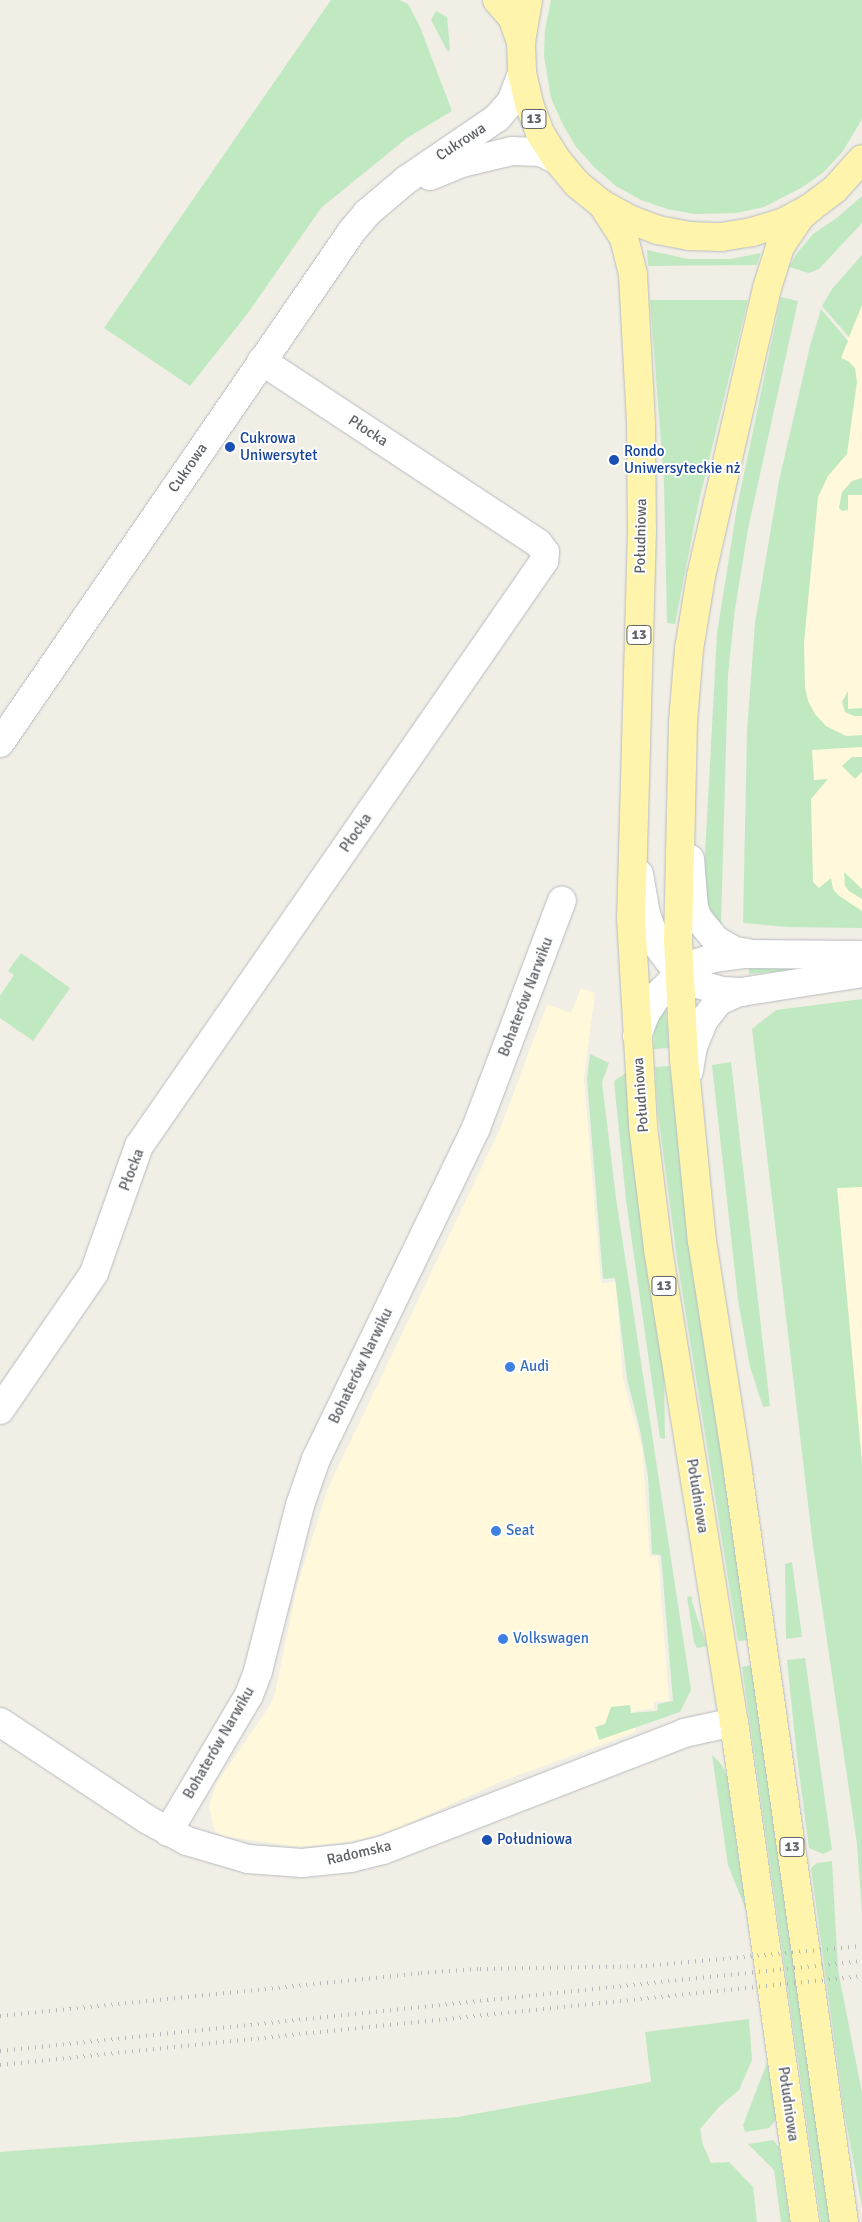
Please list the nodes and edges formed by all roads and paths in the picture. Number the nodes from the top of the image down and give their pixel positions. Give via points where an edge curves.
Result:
1 (497, 0) edge
2 (528, 0) edge
3 (521, 42) junction
4 (522, 73) junction
5 (862, 159) edge
6 (557, 160) junction
7 (384, 198) junction
8 (602, 204) junction
9 (810, 208) junction
10 (262, 361) junction
11 (0, 743) edge
12 (682, 767) junction
13 (633, 846) junction
14 (562, 901) dead end
15 (756, 954) junction
16 (862, 955) edge
17 (680, 973) junction
18 (862, 974) edge
19 (739, 992) junction
20 (638, 1036) junction
21 (687, 1100) junction
22 (0, 1410) edge
23 (734, 1722) junction
24 (2, 1727) edge
25 (168, 1832) junction
26 (805, 2222) edge
27 (844, 2222) edge

1 - 3 main road via 512,17
2 - 3 main road, 13
3 - 4 main road, 13
4 - 6 main road, 13 via 534,118
4 - 7 street, Cukrowa via 511,102 497,118 440,155
5 - 9 main road, 13 via 835,189
6 - 7 street, Cukrowa via 529,150 499,152 447,169
6 - 8 main road, 13
7 - 10 street, Cukrowa via 352,231
8 - 9 main road via 644,225 674,234 705,237 752,232 782,223
8 - 13 main road, Południowa / 13 via 618,225 633,275 640,388 642,530
9 - 12 main road, Południowa / 13 via 787,235 774,265 710,535 690,649
10 - 11 street, Cukrowa
10 - 22 street, Płocka via 538,543 545,552 544,561 139,1146 94,1273
12 - 15 street, Południowa via 694,908 716,940 735,951
12 - 17 main road, Południowa / 13 via 678,892
13 - 17 street, Południowa via 653,936 666,960
13 - 20 main road, Południowa / 13 via 632,925
14 - 25 street, Bohaterów Narwiku via 476,1128 316,1459 300,1505 249,1695
15 - 16 street, Południowa
15 - 17 street, Południowa via 715,958
17 - 19 street, Południowa via 701,985
17 - 20 street, Południowa via 652,1004
17 - 21 main road, Południowa / 13
18 - 19 street, Południowa
19 - 21 street, Południowa via 719,1001 700,1028 691,1058
20 - 23 main road, Południowa / 13 via 652,1208
21 - 27 main road, Południowa / 13 via 708,1285 738,1472
23 - 25 street, Radomska via 684,1733 412,1840 352,1858 302,1863 248,1859 210,1849
23 - 26 main road, Południowa / 13
24 - 25 street, Radomska

